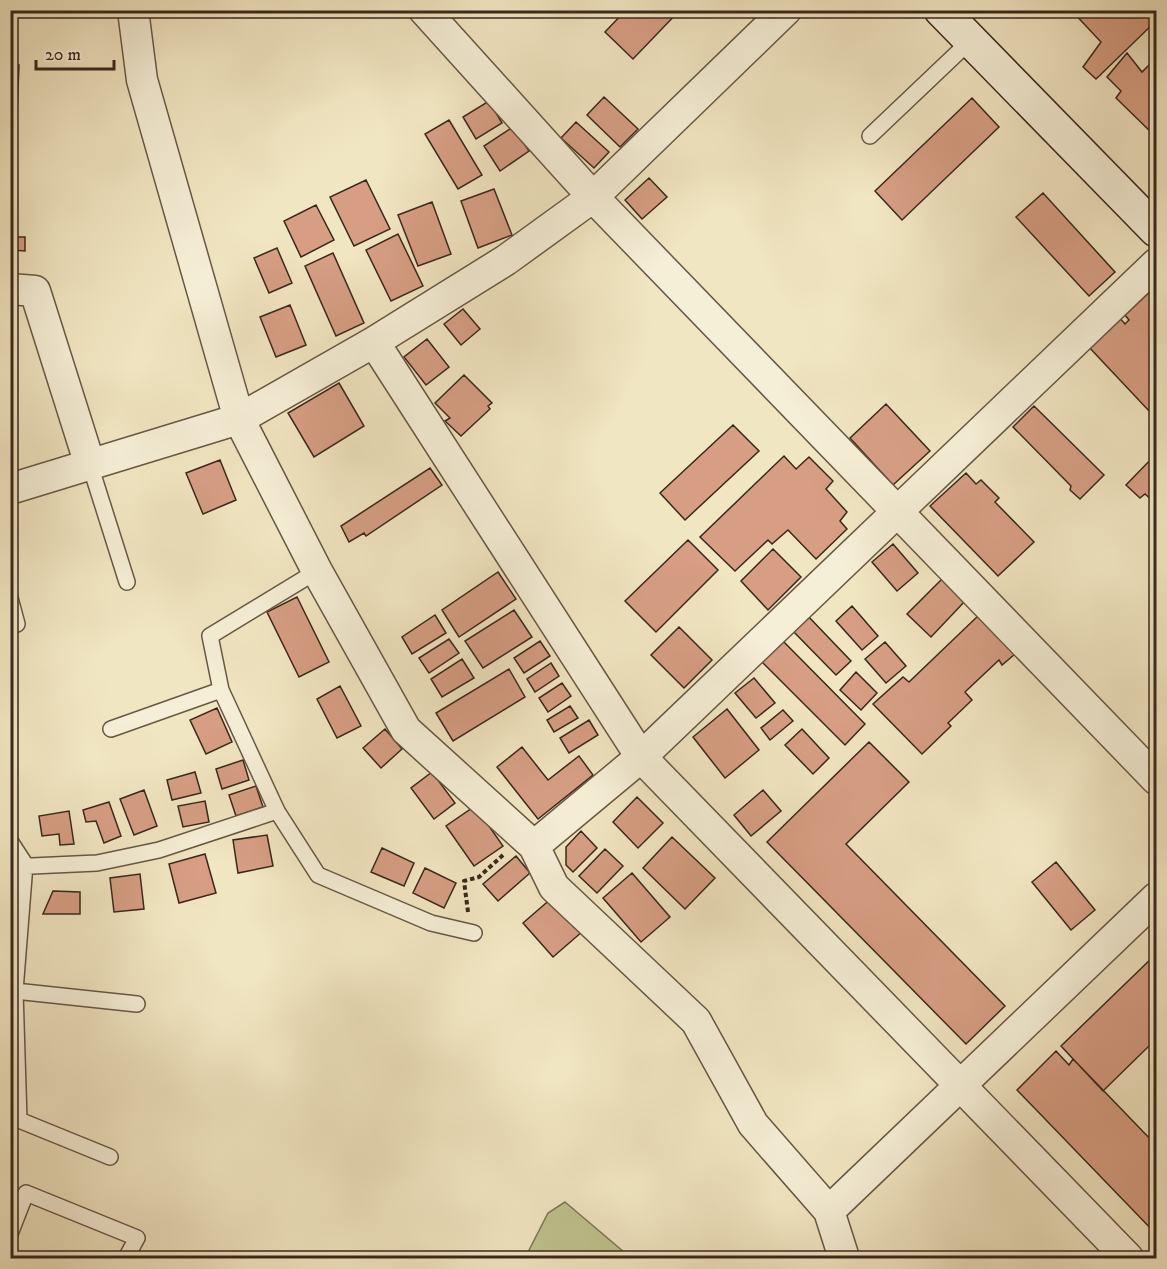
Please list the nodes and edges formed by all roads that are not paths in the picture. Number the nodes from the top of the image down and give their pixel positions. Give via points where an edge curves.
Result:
1 (133, 10) edge
2 (424, 10) edge
3 (786, 10) edge
4 (941, 10) edge
5 (971, 40) junction
6 (870, 136) dead end
7 (593, 197) junction
8 (1156, 230) edge
9 (1156, 264) edge
10 (10, 289) edge
11 (374, 342) junction
12 (239, 419) junction
13 (90, 465) junction
14 (10, 489) edge
15 (898, 512) junction
16 (317, 571) junction
17 (127, 582) dead end
18 (10, 598) edge
19 (17, 624) dead end
20 (221, 690) junction
21 (111, 729) dead end
22 (641, 757) junction
23 (1156, 779) edge
24 (277, 811) junction
25 (10, 841) edge
26 (529, 841) junction
27 (18, 866) edge
28 (1156, 898) edge
29 (473, 932) road end
30 (15, 992) junction
31 (137, 1004) dead end
32 (960, 1086) junction
33 (110, 1157) dead end
34 (829, 1211) junction
35 (10, 1234) edge
36 (126, 1258) edge
37 (843, 1258) edge
38 (1128, 1258) edge

1 - 12 street via 142,80
2 - 7 street
3 - 7 street
4 - 5 street
5 - 6 lane
5 - 8 street
7 - 11 street via 506,260
7 - 15 street
9 - 15 street
10 - 13 street via 35,291
11 - 12 street
11 - 22 street
12 - 13 street
12 - 16 street
13 - 14 street
13 - 17 lane
15 - 22 street
15 - 23 street
16 - 20 lane via 210,636
16 - 26 street via 406,730
18 - 19 lane
20 - 21 lane
20 - 24 lane
22 - 26 street
22 - 32 street
24 - 27 lane via 159,850 97,863
24 - 29 lane via 318,875 431,923
25 - 27 lane
26 - 34 street via 554,887 696,1021 753,1124
27 - 30 lane
28 - 32 street
30 - 31 lane
30 - 33 lane via 19,1120
32 - 34 street
32 - 38 street
34 - 37 street
35 - 36 lane via 26,1193 137,1238

